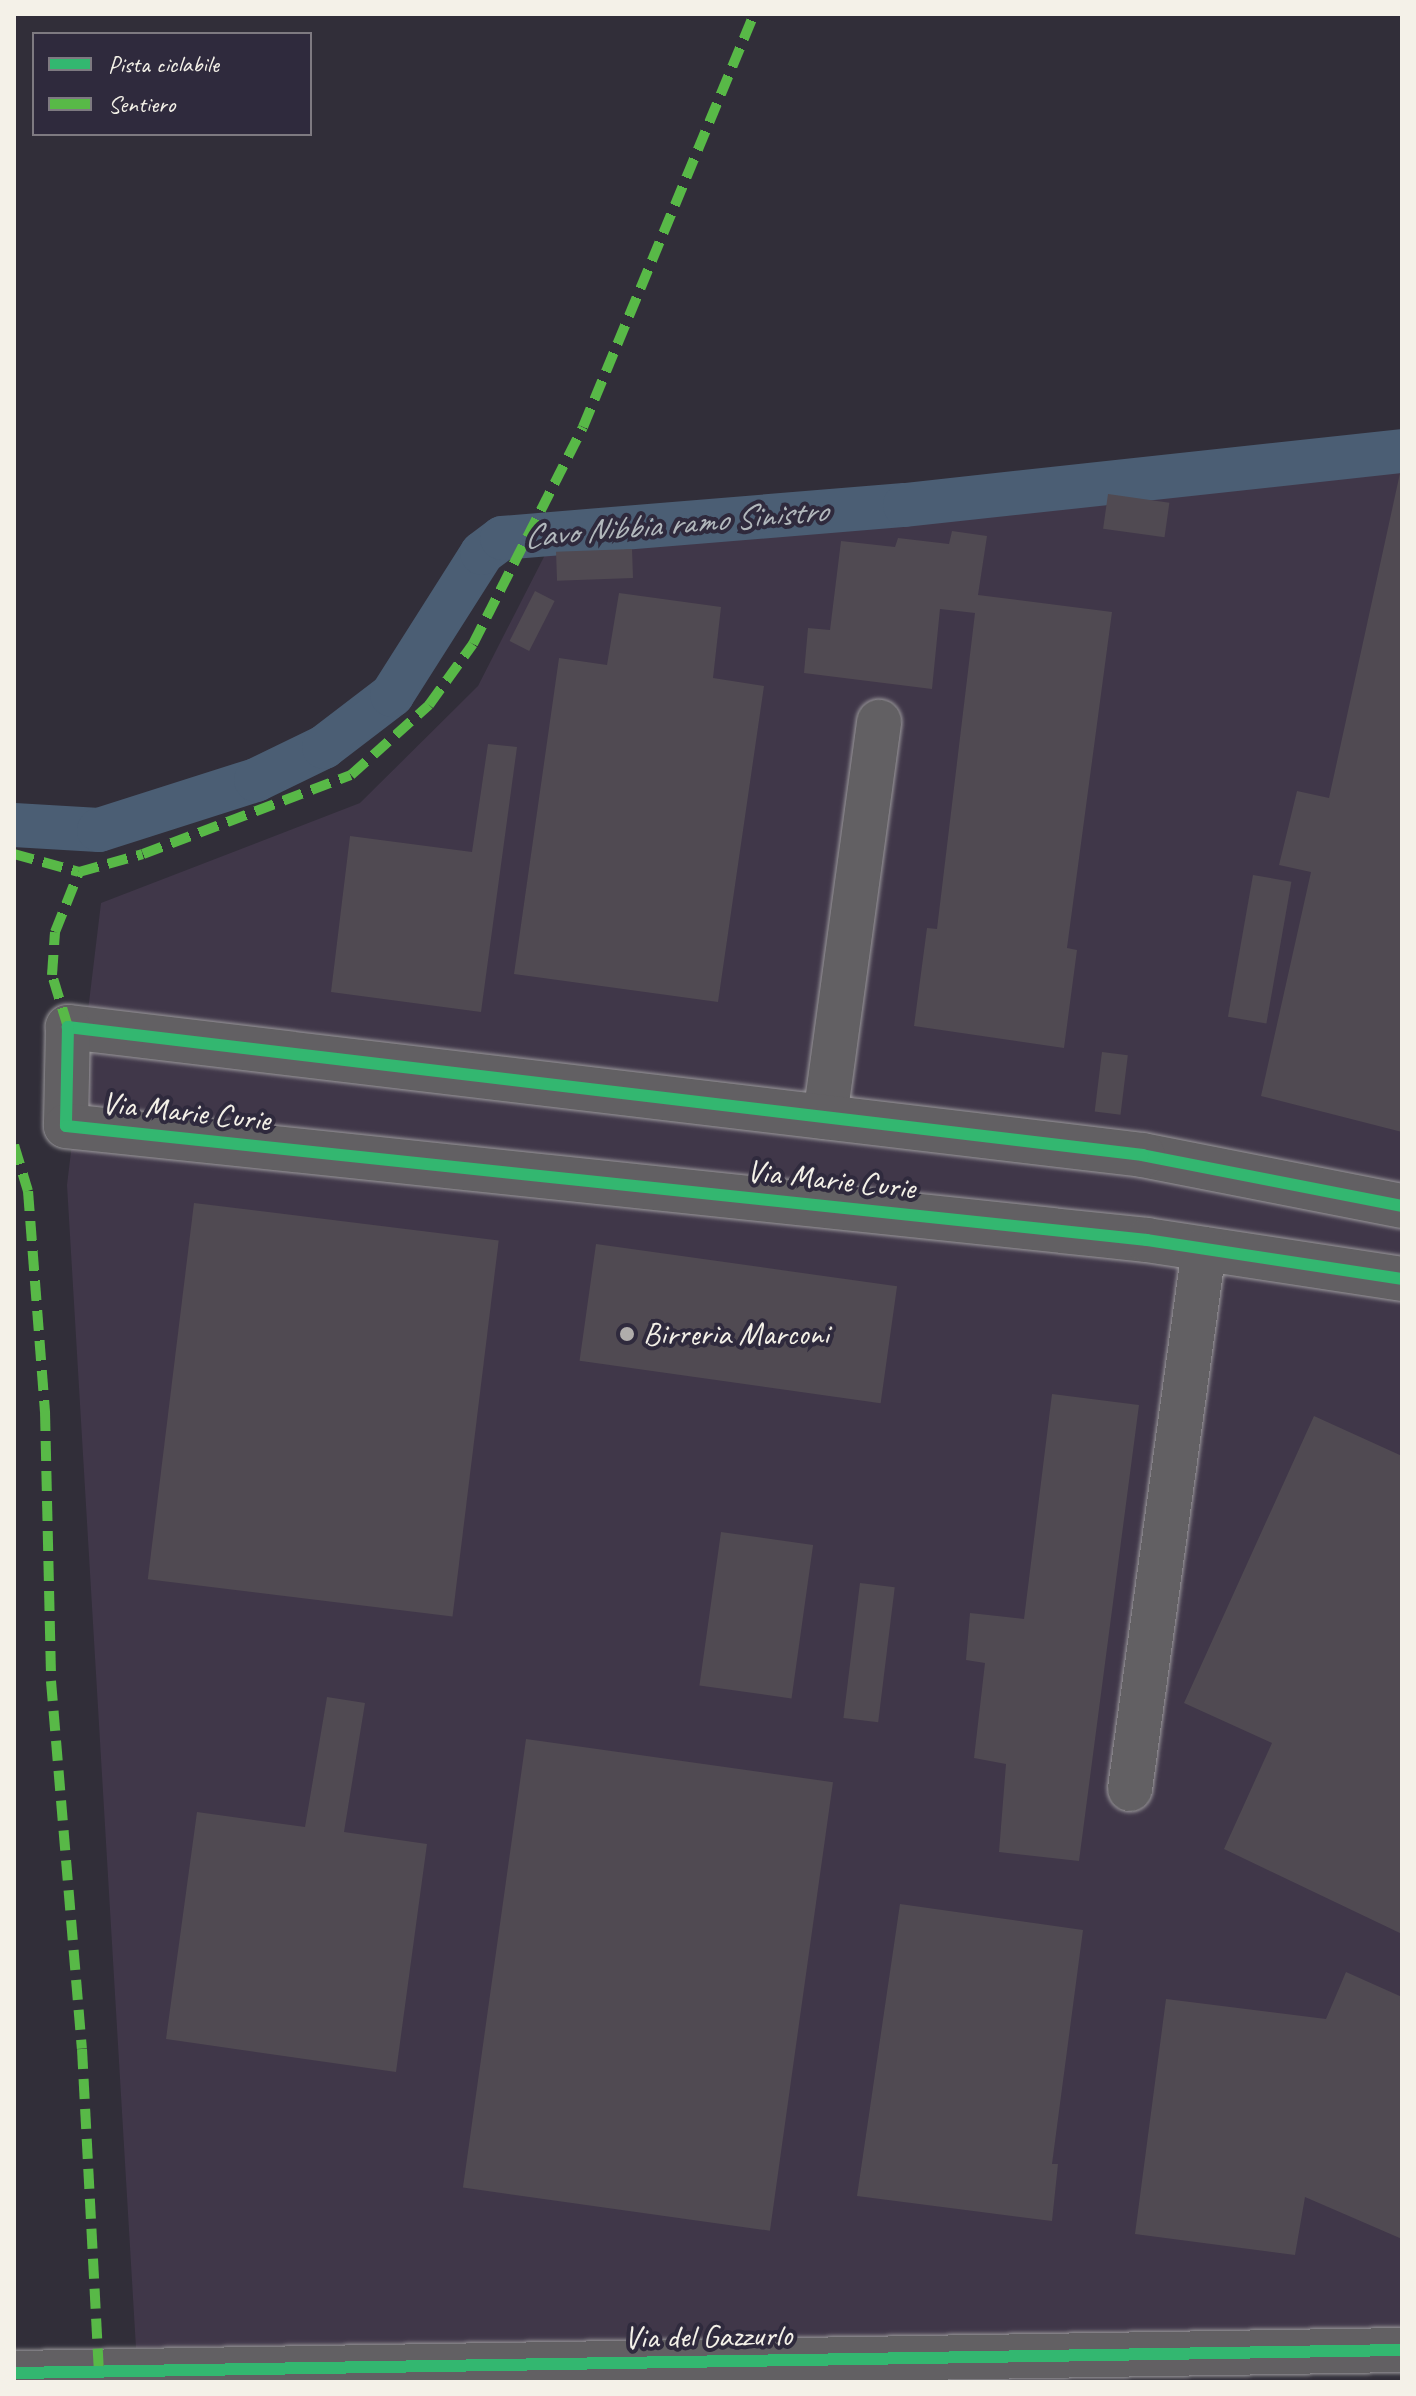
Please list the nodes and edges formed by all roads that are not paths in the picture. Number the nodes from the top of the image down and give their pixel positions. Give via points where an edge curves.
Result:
1 (879, 722) dead end
2 (825, 1117) junction
3 (1402, 1206) edge
4 (1204, 1249) junction
5 (1402, 1279) edge
6 (1130, 1789) dead end
7 (1402, 2350) edge
8 (900, 2371) edge
9 (14, 2373) edge

1 - 2 street
2 - 3 street, Via Marie Curie via 1143,1155
2 - 4 street, Via Marie Curie via 68,1027 66,1126
4 - 5 street, Via Marie Curie
4 - 6 street
7 - 8 street, Via del Gazzurlo
8 - 9 street, Via del Gazzurlo

